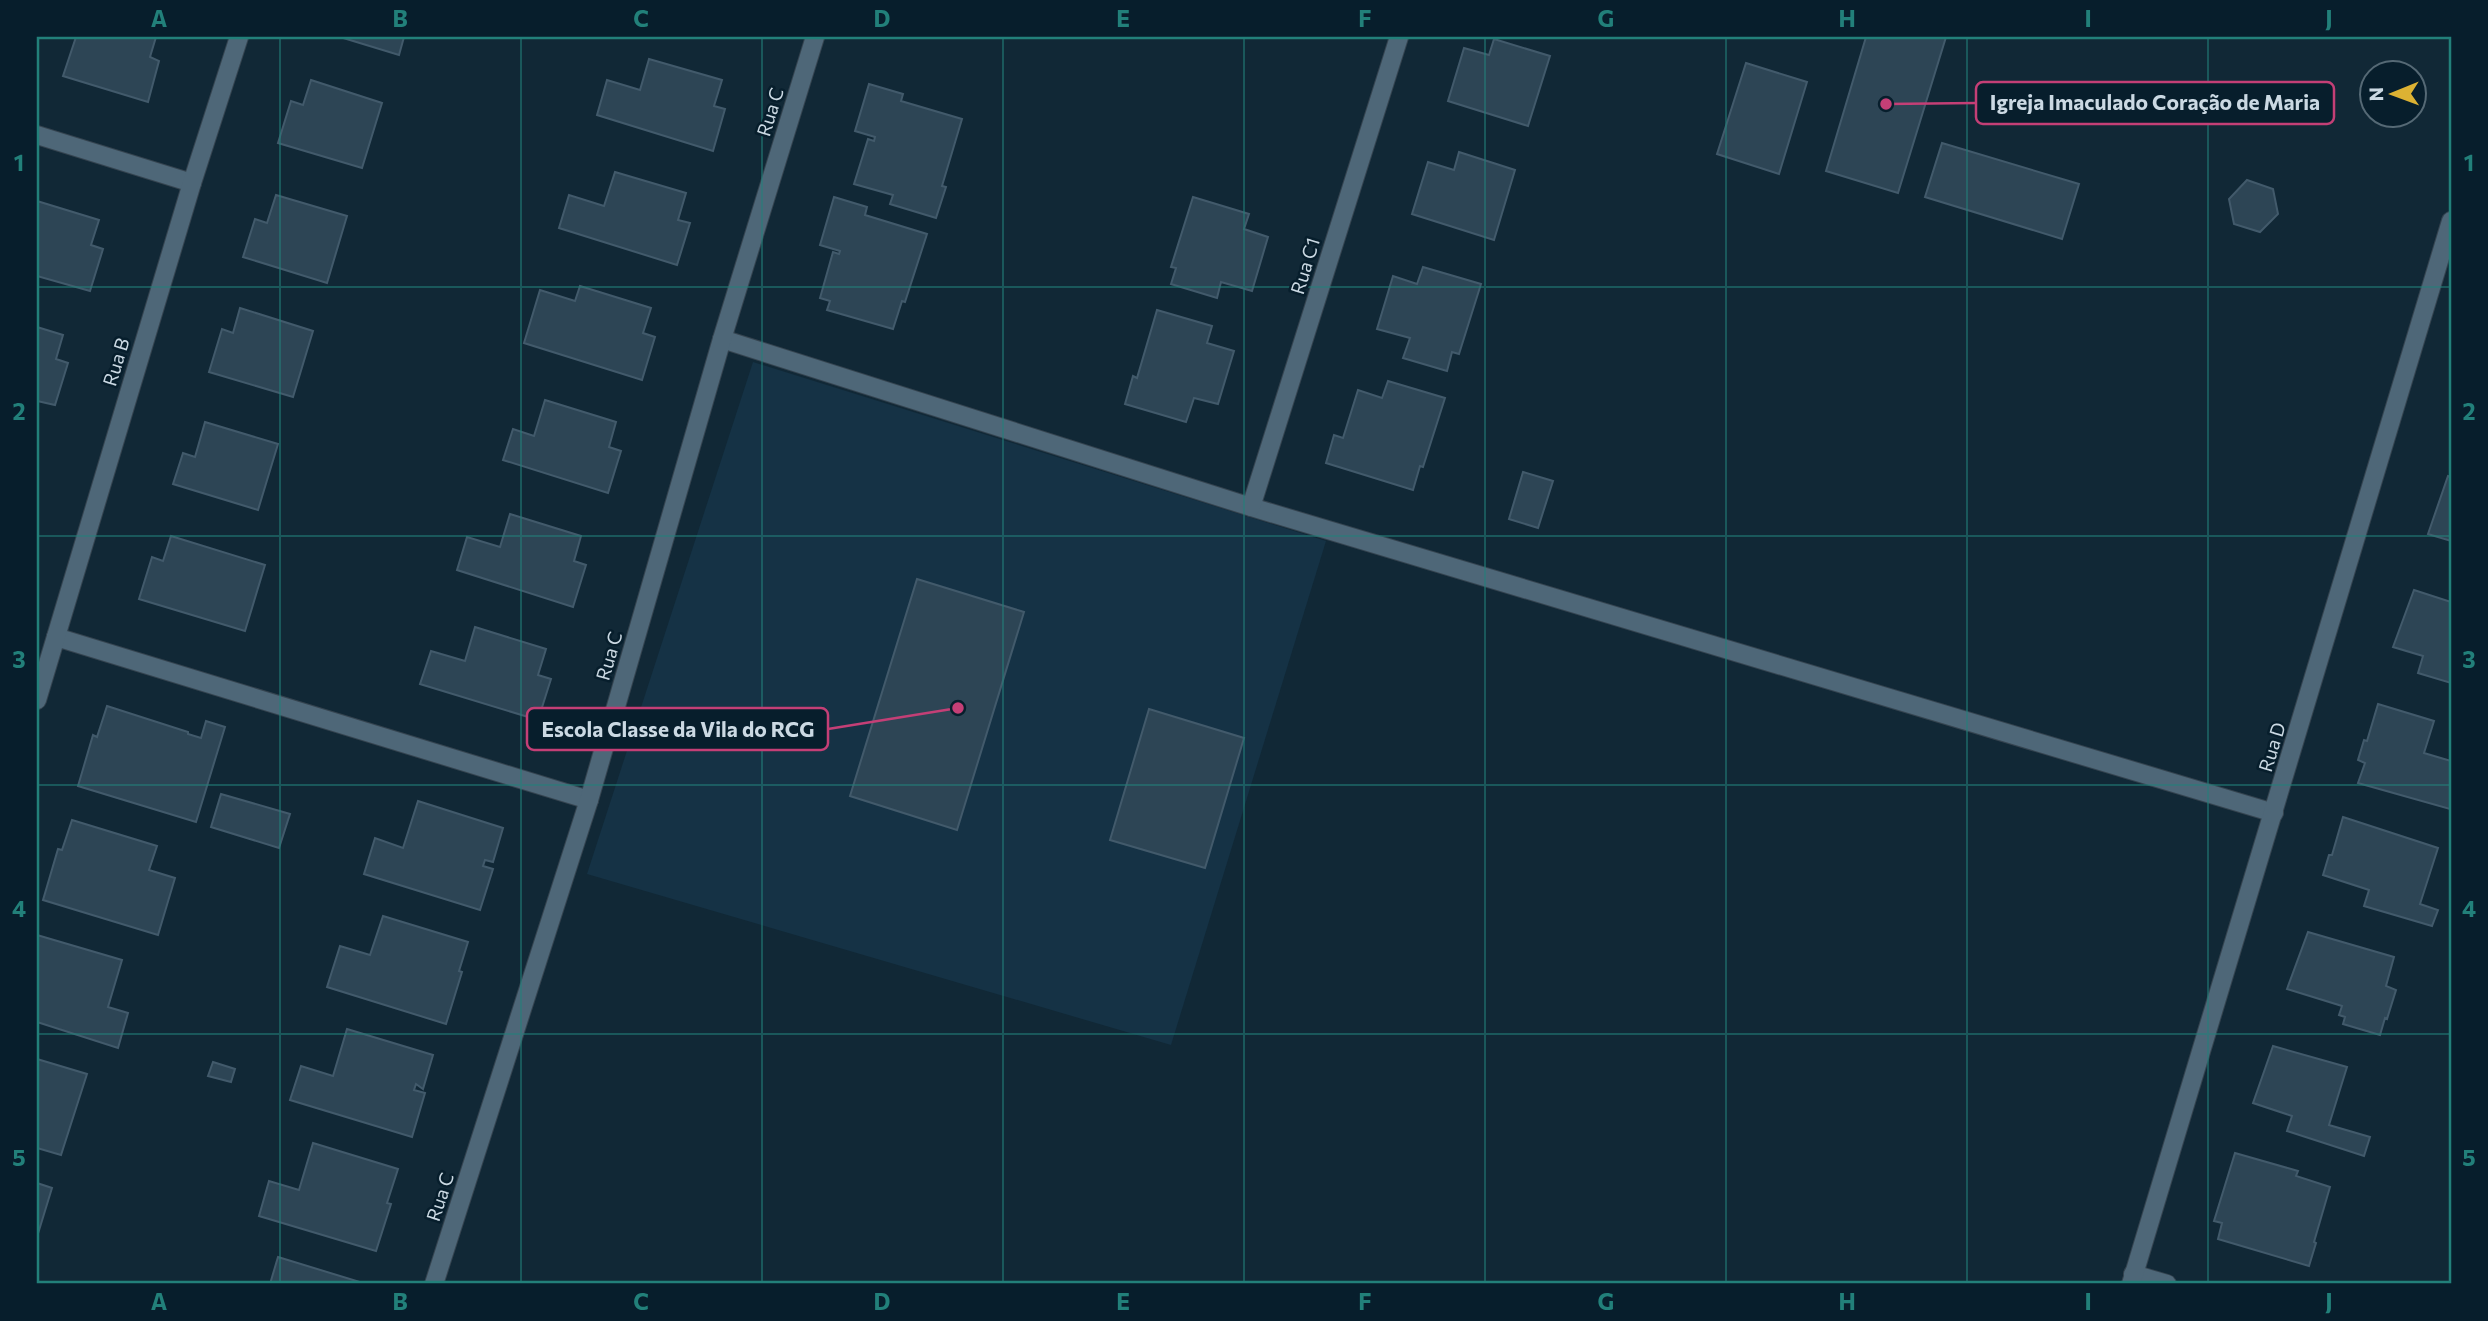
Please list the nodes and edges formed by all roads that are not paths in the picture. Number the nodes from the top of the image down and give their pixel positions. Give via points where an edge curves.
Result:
1 (239, 37) edge
2 (815, 37) edge
3 (1399, 37) edge
4 (37, 135) edge
5 (192, 183) junction
6 (2451, 221) edge
7 (722, 340) junction
8 (1251, 507) junction
9 (56, 637) junction
10 (37, 700) edge
11 (589, 800) junction
12 (2274, 813) junction
13 (2132, 1279) edge
14 (434, 1284) edge
15 (2167, 1284) edge

1 - 5 street, Rua B
2 - 7 street, Rua C
3 - 8 street, Rua C1
4 - 5 street
5 - 9 street, Rua B
6 - 12 street, Rua D
7 - 8 street
7 - 11 street, Rua C
8 - 12 street
9 - 10 street, Rua B
9 - 11 street
11 - 14 street, Rua C
12 - 13 street, Rua D
13 - 15 street

